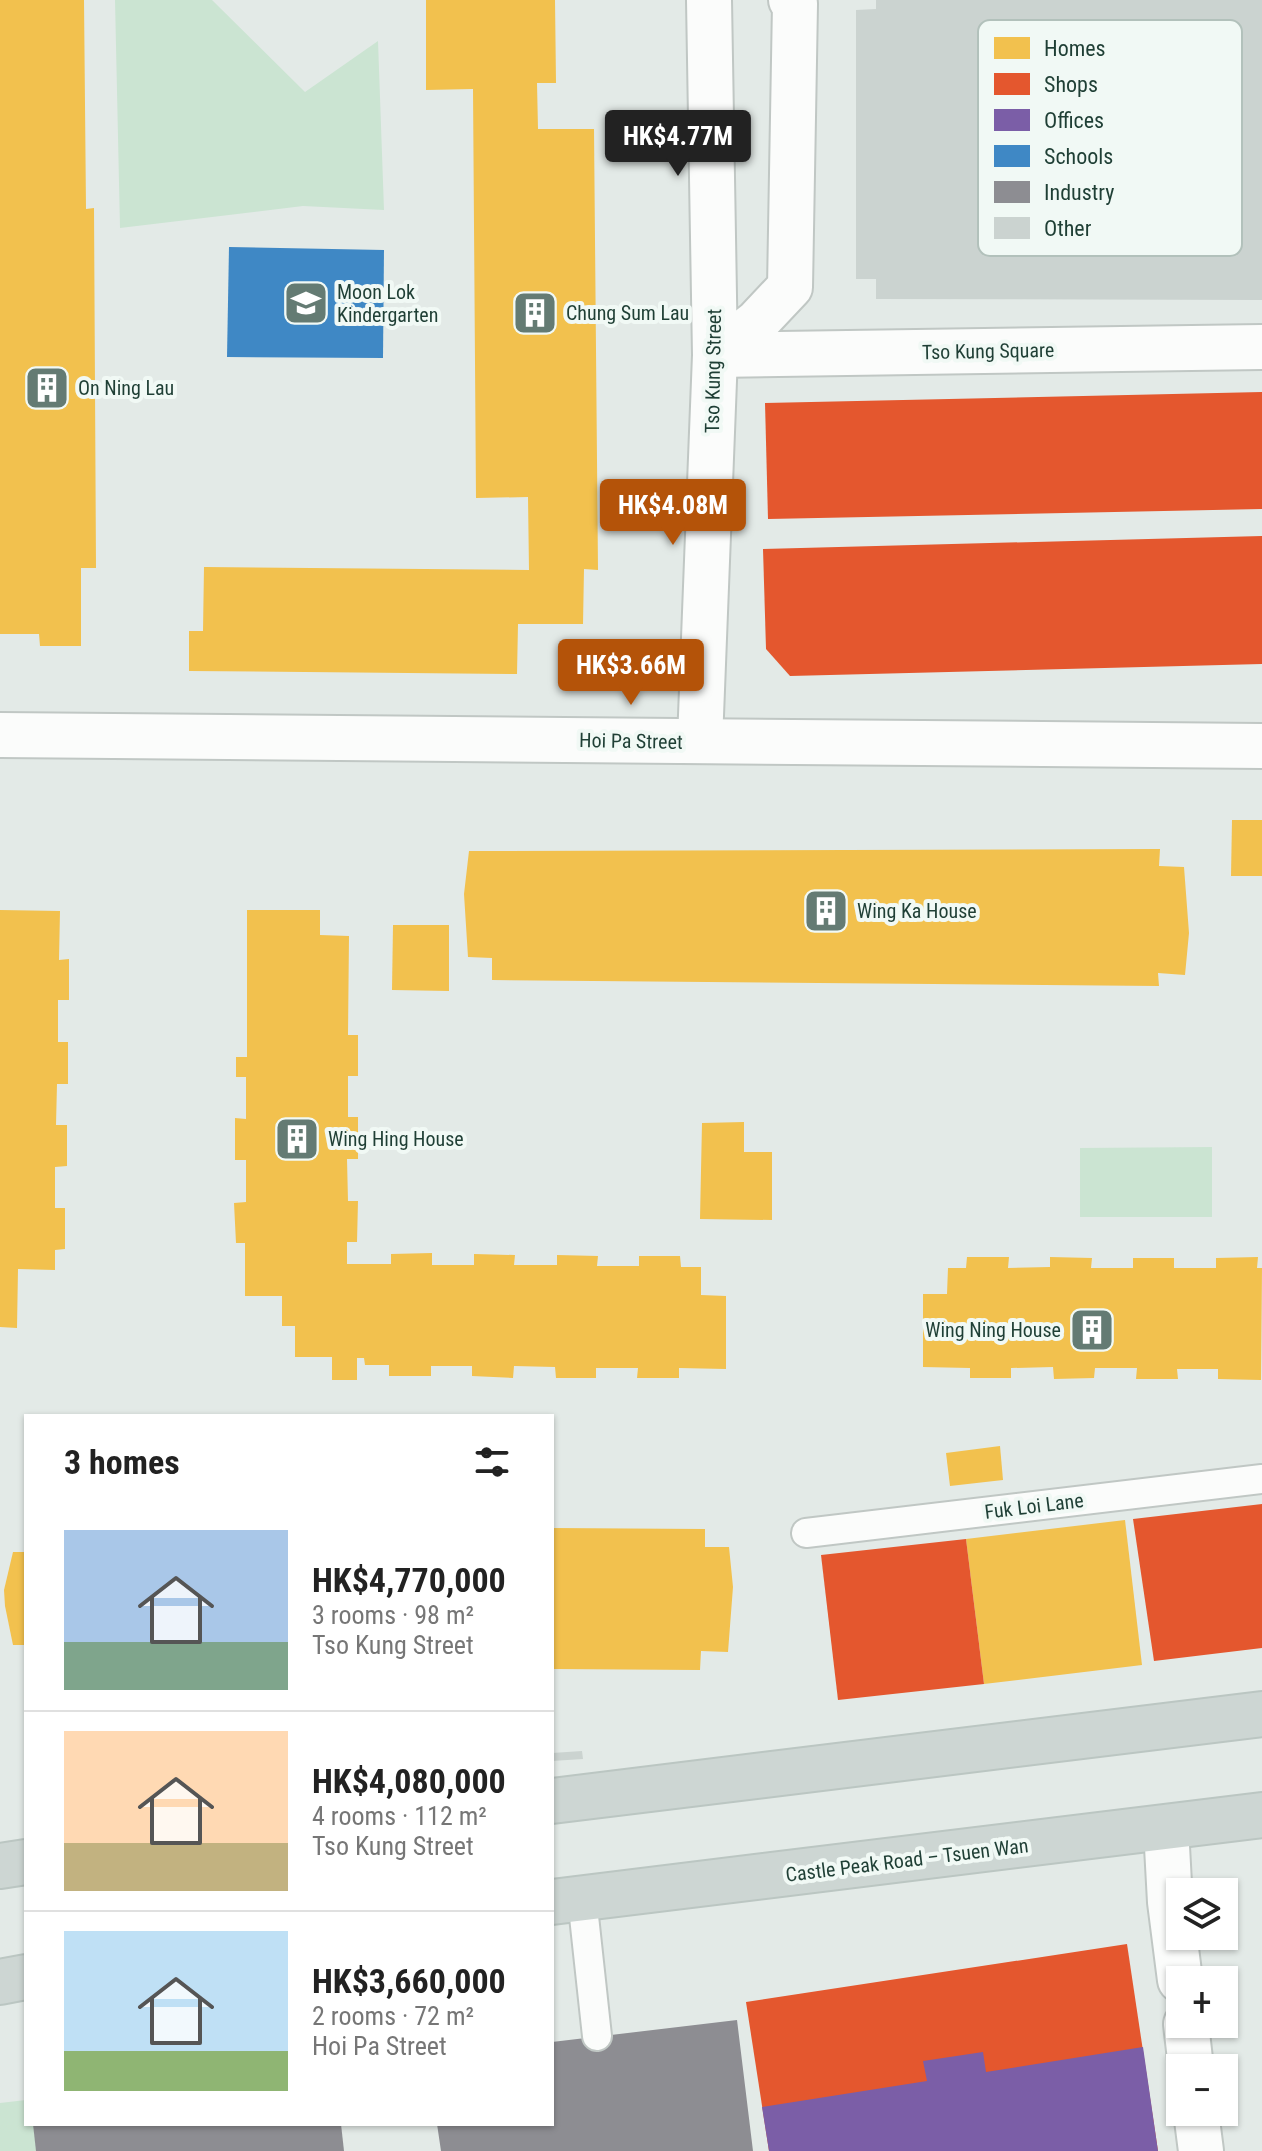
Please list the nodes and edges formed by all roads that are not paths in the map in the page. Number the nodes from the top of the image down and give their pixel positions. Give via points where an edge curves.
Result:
1 (709, 0) edge
2 (791, 0) edge
3 (1262, 347) edge
4 (715, 355) junction
5 (0, 735) edge
6 (700, 741) junction
7 (1262, 746) edge
8 (1262, 1479) edge
9 (806, 1533) dead end
10 (1262, 1714) edge
11 (554, 1801) edge
12 (1262, 1815) edge
13 (1166, 1828) junction
14 (24, 1862) edge
15 (0, 1866) edge
16 (567, 1900) edge
17 (1178, 1966) edge
18 (24, 1977) edge
19 (0, 1982) edge
20 (597, 2036) dead end
21 (1198, 2126) edge
22 (1201, 2151) edge

1 - 4 street, Tso Kung Street
2 - 4 street via 795,4 790,287
3 - 4 street, Tso Kung Square
4 - 6 street, Tso Kung Street
5 - 6 street, Hoi Pa Street
6 - 7 street, Hoi Pa Street
8 - 9 lane, Fuk Loi Lane
10 - 11 main road
12 - 13 main road, Castle Peak Road – Tsuen Wan
13 - 16 main road, Castle Peak Road – Tsuen Wan
13 - 17 street
14 - 15 main road
16 - 20 lane
18 - 19 main road
21 - 22 street

